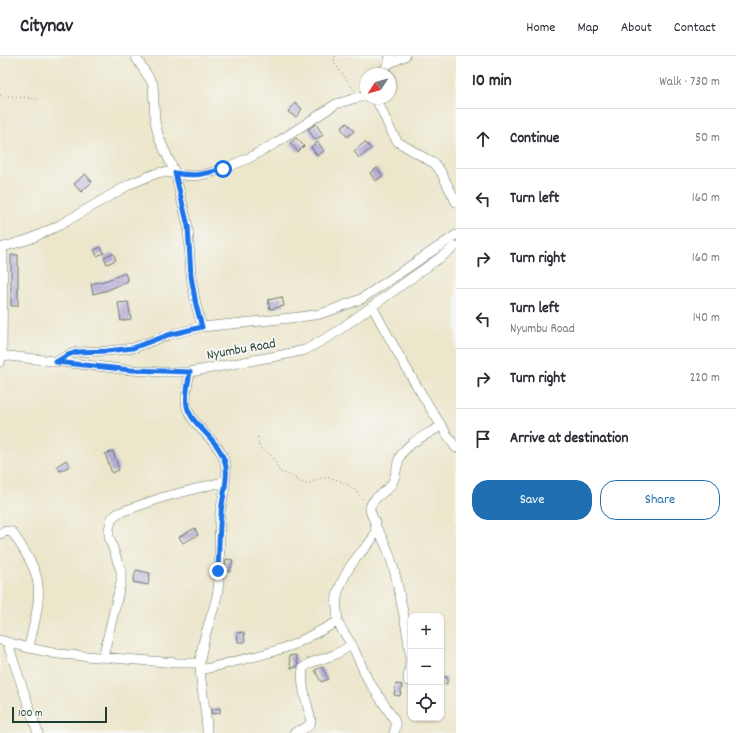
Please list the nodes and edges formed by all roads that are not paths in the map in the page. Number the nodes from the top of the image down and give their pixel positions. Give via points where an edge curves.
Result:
1 (135, 56) edge
2 (406, 56) edge
3 (389, 60) edge
4 (360, 97) edge
5 (379, 104) edge
6 (175, 173) junction
7 (456, 202) edge
8 (456, 236) edge
9 (456, 246) edge
10 (2, 247) edge
11 (372, 306) junction
12 (202, 327) junction
13 (1, 358) edge
14 (56, 362) junction
15 (190, 372) junction
16 (441, 426) junction
17 (456, 448) edge
18 (226, 481) junction
19 (376, 527) junction
20 (0, 534) edge
21 (337, 622) junction
22 (3, 641) edge
23 (352, 645) junction
24 (28, 648) junction
25 (409, 649) edge
26 (103, 657) junction
27 (201, 667) junction
28 (396, 731) edge
29 (38, 733) edge
30 (208, 733) edge
31 (294, 733) edge

1 - 6 street via 153,84 155,121 159,138
2 - 3 street
4 - 6 street via 336,104 276,143 223,169 190,176
5 - 7 street via 394,136 403,145 435,164
6 - 10 street via 157,173 130,184 60,225 30,239
6 - 12 street via 188,226 191,276
8 - 12 street via 361,299 332,310 300,317
9 - 11 street, Nyumbu Road
10 - 13 street
11 - 15 street, Nyumbu Road via 332,335 305,350
11 - 16 street via 396,352
12 - 14 street via 168,335 133,348 77,352
13 - 14 street, Nyumbu Road
14 - 15 street, Nyumbu Road via 131,370
15 - 18 street via 187,407 191,416 212,439 223,457
16 - 17 street
16 - 19 street via 404,449 391,485 372,503 370,510
18 - 26 street via 164,498 118,513 112,518 109,537 121,572
18 - 27 street via 221,512 217,592 214,611 207,629
19 - 21 street via 372,540 349,569 338,591
19 - 25 street via 388,549 398,584
20 - 24 street via 12,532 26,552 38,585 38,599
21 - 23 street
21 - 27 street via 293,645
22 - 24 street
22 - 29 street
23 - 28 street via 368,680 394,719
23 - 31 street via 303,668 311,724
24 - 26 street via 58,654
26 - 27 street
27 - 30 street

